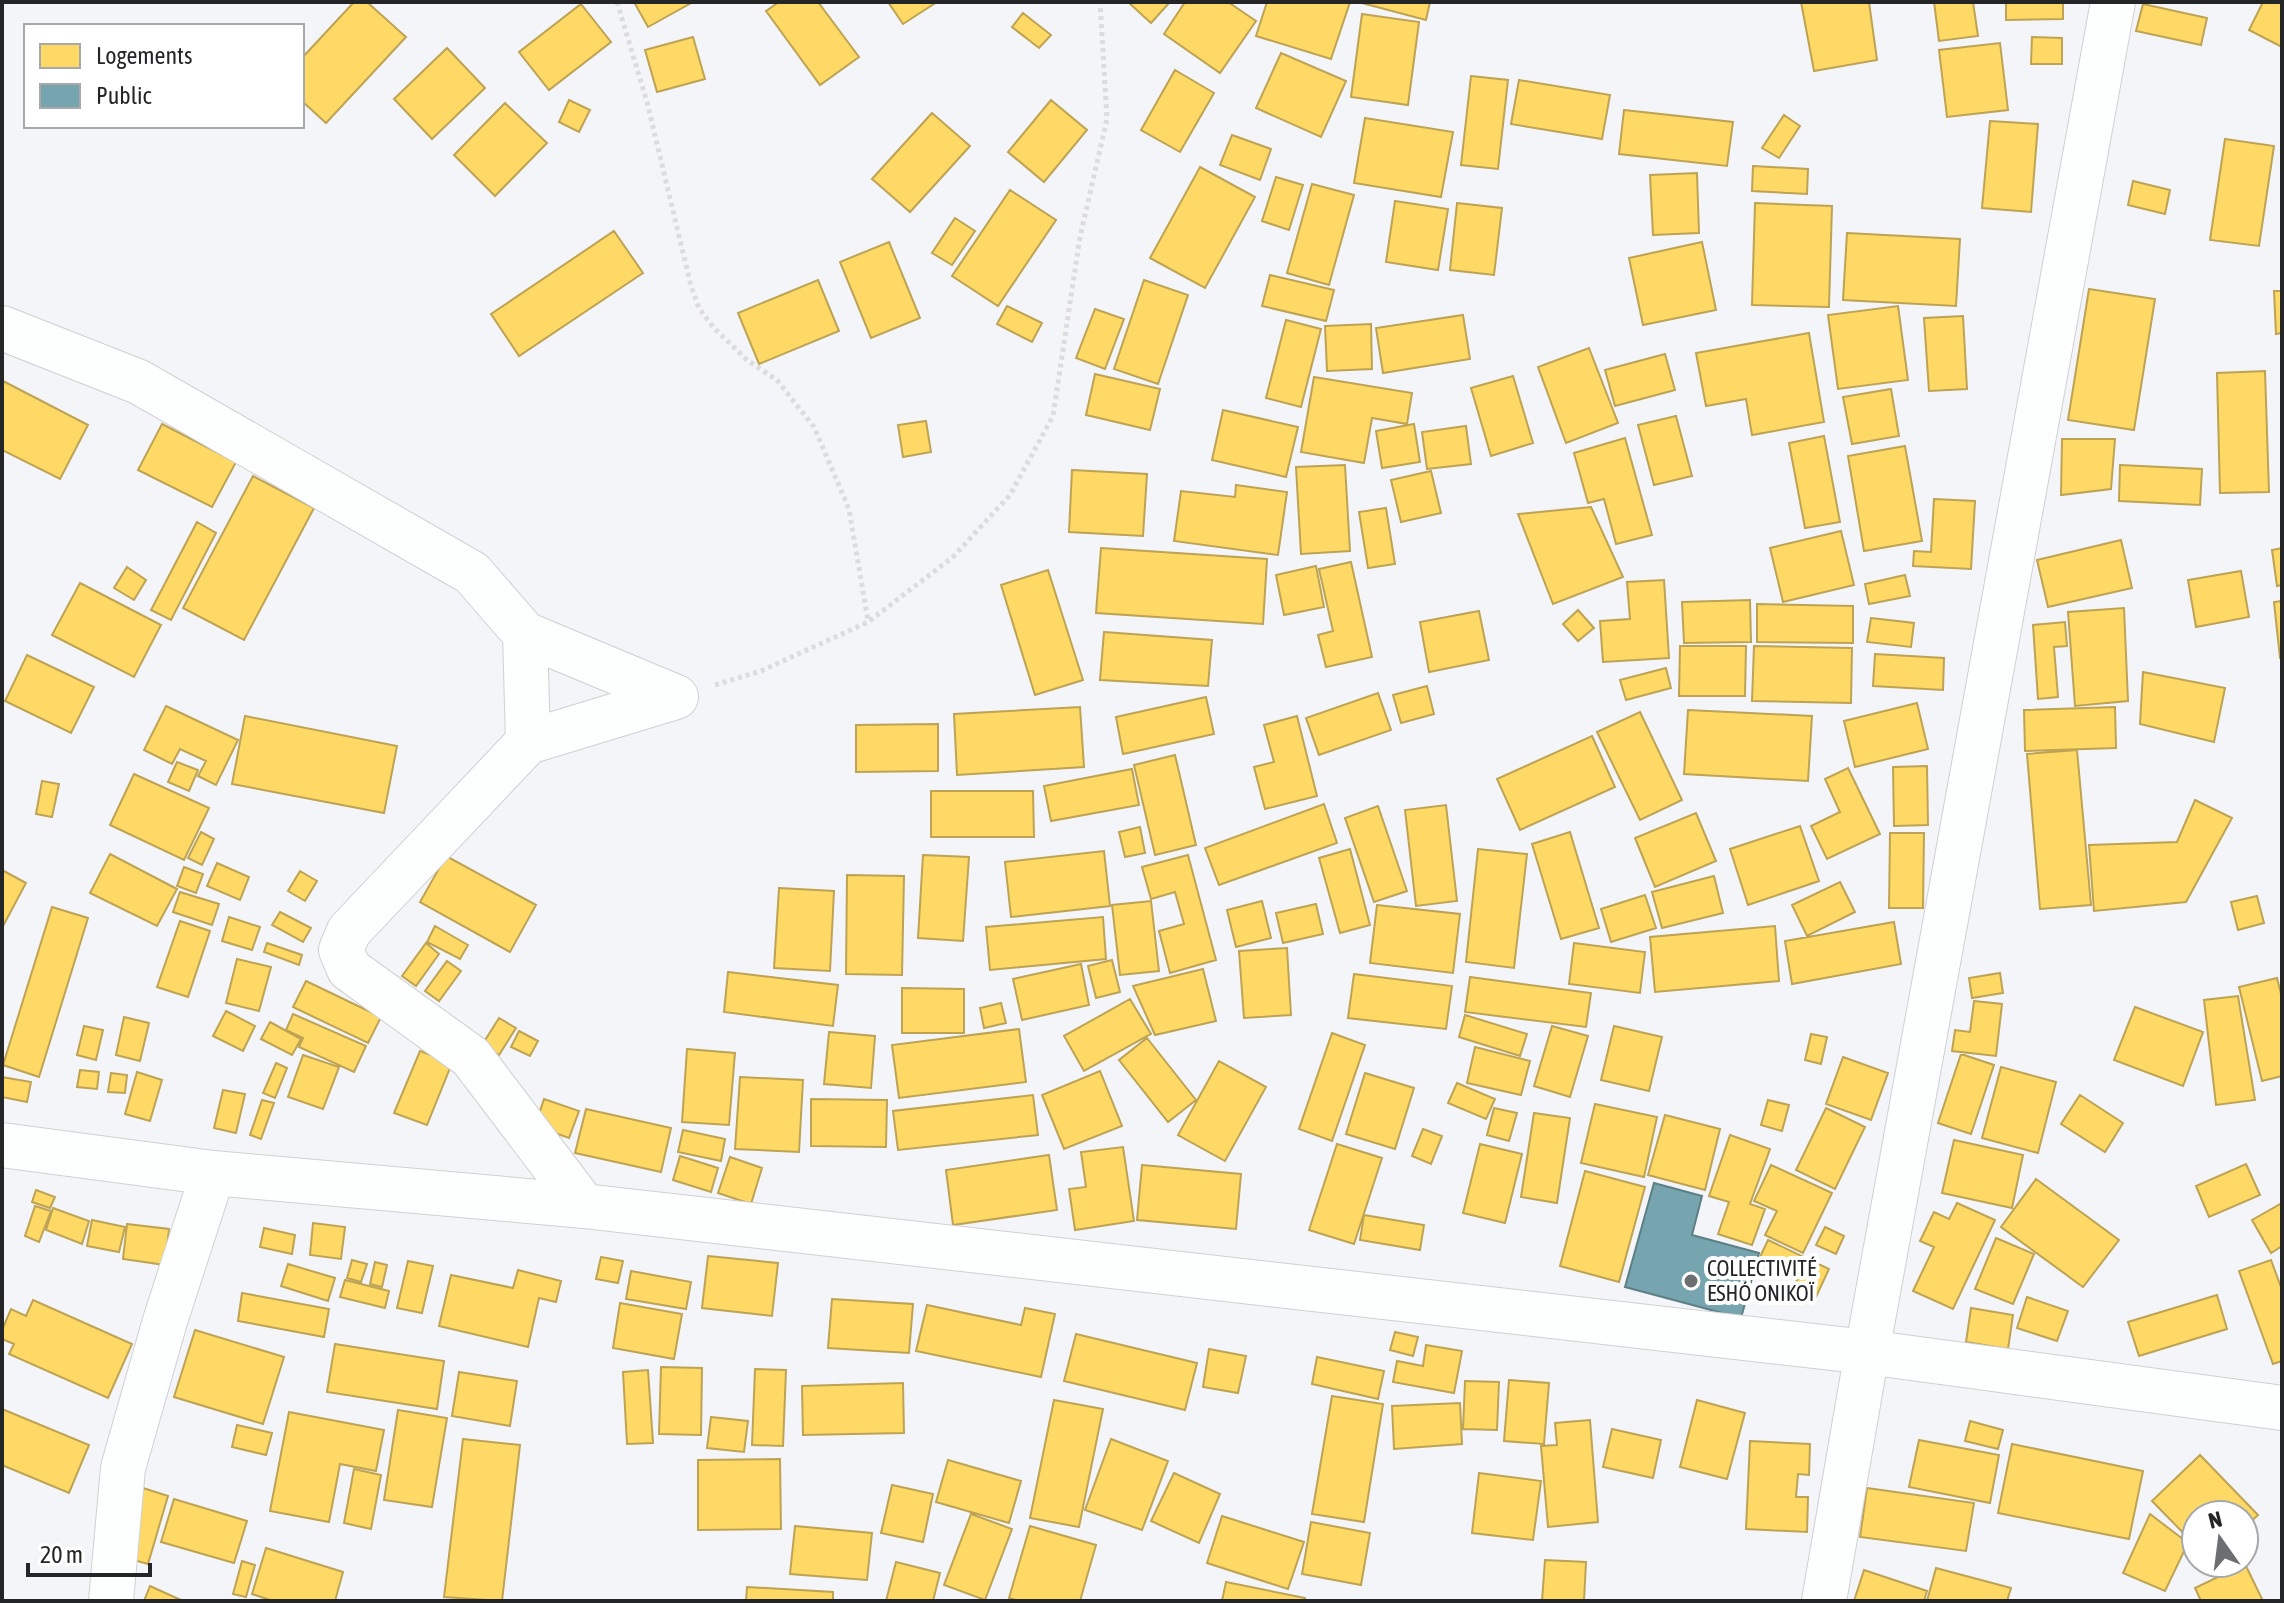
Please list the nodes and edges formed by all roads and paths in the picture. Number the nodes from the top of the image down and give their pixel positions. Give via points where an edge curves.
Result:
1 (617, 2) edge
2 (1100, 2) edge
3 (2113, 2) edge
4 (2, 328) edge
5 (868, 622) junction
6 (525, 634) junction
7 (676, 697) junction
8 (528, 742) junction
9 (2, 1145) edge
10 (213, 1173) junction
11 (584, 1206) junction
12 (1867, 1352) junction
13 (2282, 1408) edge
14 (111, 1601) edge
15 (1824, 1601) edge

1 - 5 path via 699,308 747,360 777,380 814,427 849,509
2 - 5 path via 1107,119 1080,237 1053,416 1010,495 953,557
3 - 12 street
4 - 6 street via 139,382 472,573
5 - 7 path via 761,671
6 - 7 street
6 - 8 street
7 - 8 street
8 - 11 street via 349,931 341,950 349,969 471,1057
9 - 10 street
10 - 11 street
10 - 14 street via 123,1468
11 - 12 street
12 - 13 street
12 - 15 street

